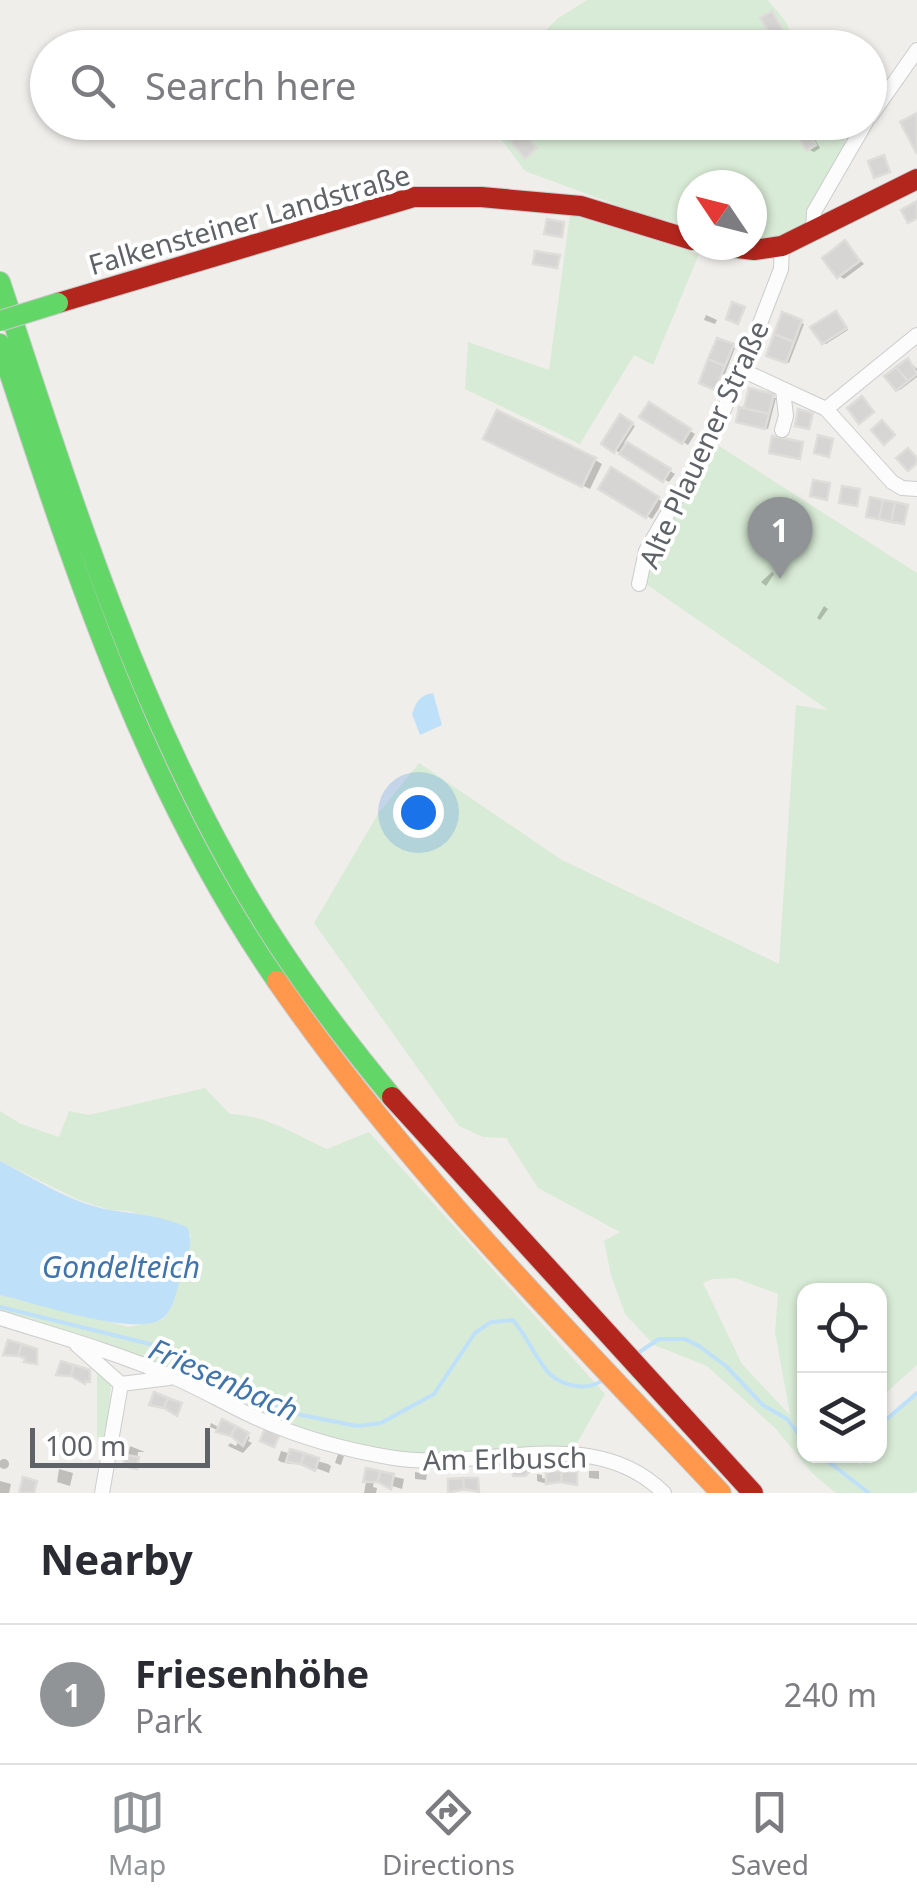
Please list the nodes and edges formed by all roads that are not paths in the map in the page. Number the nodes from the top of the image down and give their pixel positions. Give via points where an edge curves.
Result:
1 (917, 50) edge
2 (887, 93) edge
3 (856, 140) edge
4 (917, 179) edge
5 (813, 233) junction
6 (677, 235) edge
7 (782, 246) junction
8 (767, 248) edge
9 (0, 282) edge
10 (0, 321) edge
11 (917, 335) edge
12 (0, 344) edge
13 (742, 370) junction
14 (783, 390) junction
15 (826, 409) junction
16 (782, 430) dead end
17 (917, 489) edge
18 (639, 584) dead end
19 (0, 1318) edge
20 (74, 1342) junction
21 (173, 1377) junction
22 (121, 1384) junction
23 (102, 1493) edge
24 (664, 1493) edge
25 (721, 1493) edge
26 (753, 1493) edge

1 - 2 street
3 - 5 street via 814,212
4 - 5 main road
5 - 7 main road
6 - 10 main road, Falkensteiner Landstraße, bridge via 580,206 414,197
7 - 8 main road
7 - 13 street, Alte Plauener Straße via 782,269
9 - 26 main road via 138,679 195,801 278,947 385,1093
11 - 15 street
12 - 25 main road via 119,688 178,813 264,961 319,1041 472,1226
13 - 14 street
13 - 18 street, Alte Plauener Straße via 646,551
14 - 15 street
14 - 16 street
15 - 17 street via 892,482
19 - 20 street, Am Erlbusch
20 - 21 street, Am Erlbusch
20 - 22 street
21 - 22 street
21 - 24 street, Am Erlbusch via 320,1442 420,1461 598,1456 637,1471
22 - 23 street

